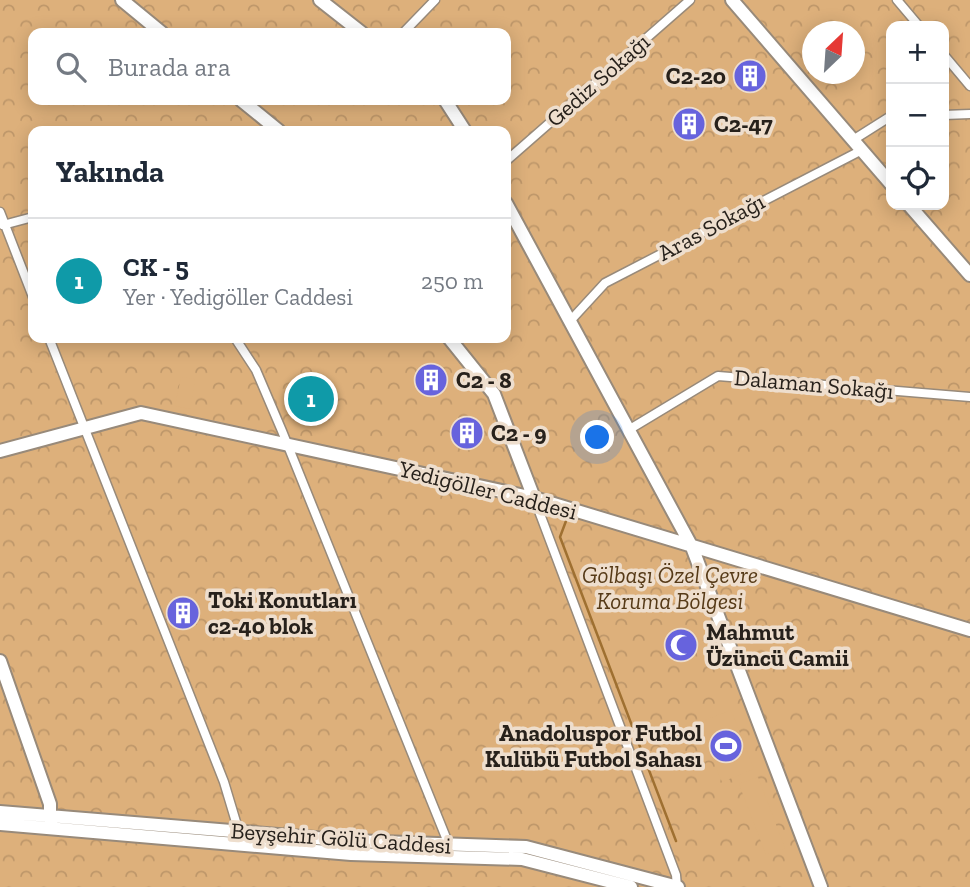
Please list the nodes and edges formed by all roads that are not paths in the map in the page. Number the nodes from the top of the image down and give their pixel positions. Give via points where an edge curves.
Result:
1 (122, 0) edge
2 (320, 0) edge
3 (435, 0) edge
4 (690, 0) edge
5 (732, 0) edge
6 (897, 0) edge
7 (915, 21) edge
8 (156, 28) edge
9 (356, 28) edge
10 (408, 28) edge
11 (949, 61) edge
12 (970, 86) edge
13 (247, 105) edge
14 (448, 105) edge
15 (970, 114) edge
16 (949, 115) edge
17 (886, 120) edge
18 (273, 126) edge
19 (462, 126) edge
20 (857, 145) junction
21 (511, 157) edge
22 (886, 178) edge
23 (913, 210) edge
24 (0, 212) edge
25 (511, 212) edge
26 (28, 218) edge
27 (2, 225) edge
28 (970, 275) edge
29 (28, 285) edge
30 (571, 320) junction
31 (51, 343) edge
32 (238, 343) edge
33 (453, 343) edge
34 (970, 397) edge
35 (85, 428) junction
36 (630, 429) junction
37 (288, 443) junction
38 (0, 451) edge
39 (534, 498) junction
40 (692, 547) junction
41 (970, 630) edge
42 (0, 661) edge
43 (0, 811) edge
44 (51, 821) junction
45 (0, 824) edge
46 (239, 832) junction
47 (449, 845) junction
48 (672, 886) edge
49 (631, 887) edge
50 (821, 887) edge

1 - 8 street
2 - 9 street
3 - 10 street
4 - 21 street, Gediz Sokağı
5 - 20 street
6 - 7 street
11 - 12 street
13 - 18 street
14 - 19 street
15 - 16 street
17 - 20 street, Aras Sokağı
20 - 22 street
20 - 30 street, Aras Sokağı via 605,283
23 - 28 street
24 - 27 street
25 - 30 street
26 - 27 street
27 - 29 street
30 - 36 street
31 - 35 street
32 - 37 street via 258,374
33 - 39 street via 494,394
34 - 36 street, Dalaman Sokağı via 718,376
35 - 37 street, Yedigöller Caddesi via 141,413
35 - 38 street, Yedigöller Caddesi
35 - 46 street via 224,782
36 - 40 street
37 - 39 street, Yedigöller Caddesi
37 - 47 street
39 - 40 street, Yedigöller Caddesi
39 - 48 street via 676,875
40 - 41 street, Yedigöller Caddesi
40 - 50 street
42 - 44 street via 48,798
43 - 44 street, Beyşehir Gölü Caddesi
44 - 45 street
44 - 46 street, Beyşehir Gölü Caddesi
44 - 49 street via 351,853 522,859
46 - 47 street, Beyşehir Gölü Caddesi
47 - 48 street, Beyşehir Gölü Caddesi via 526,847

